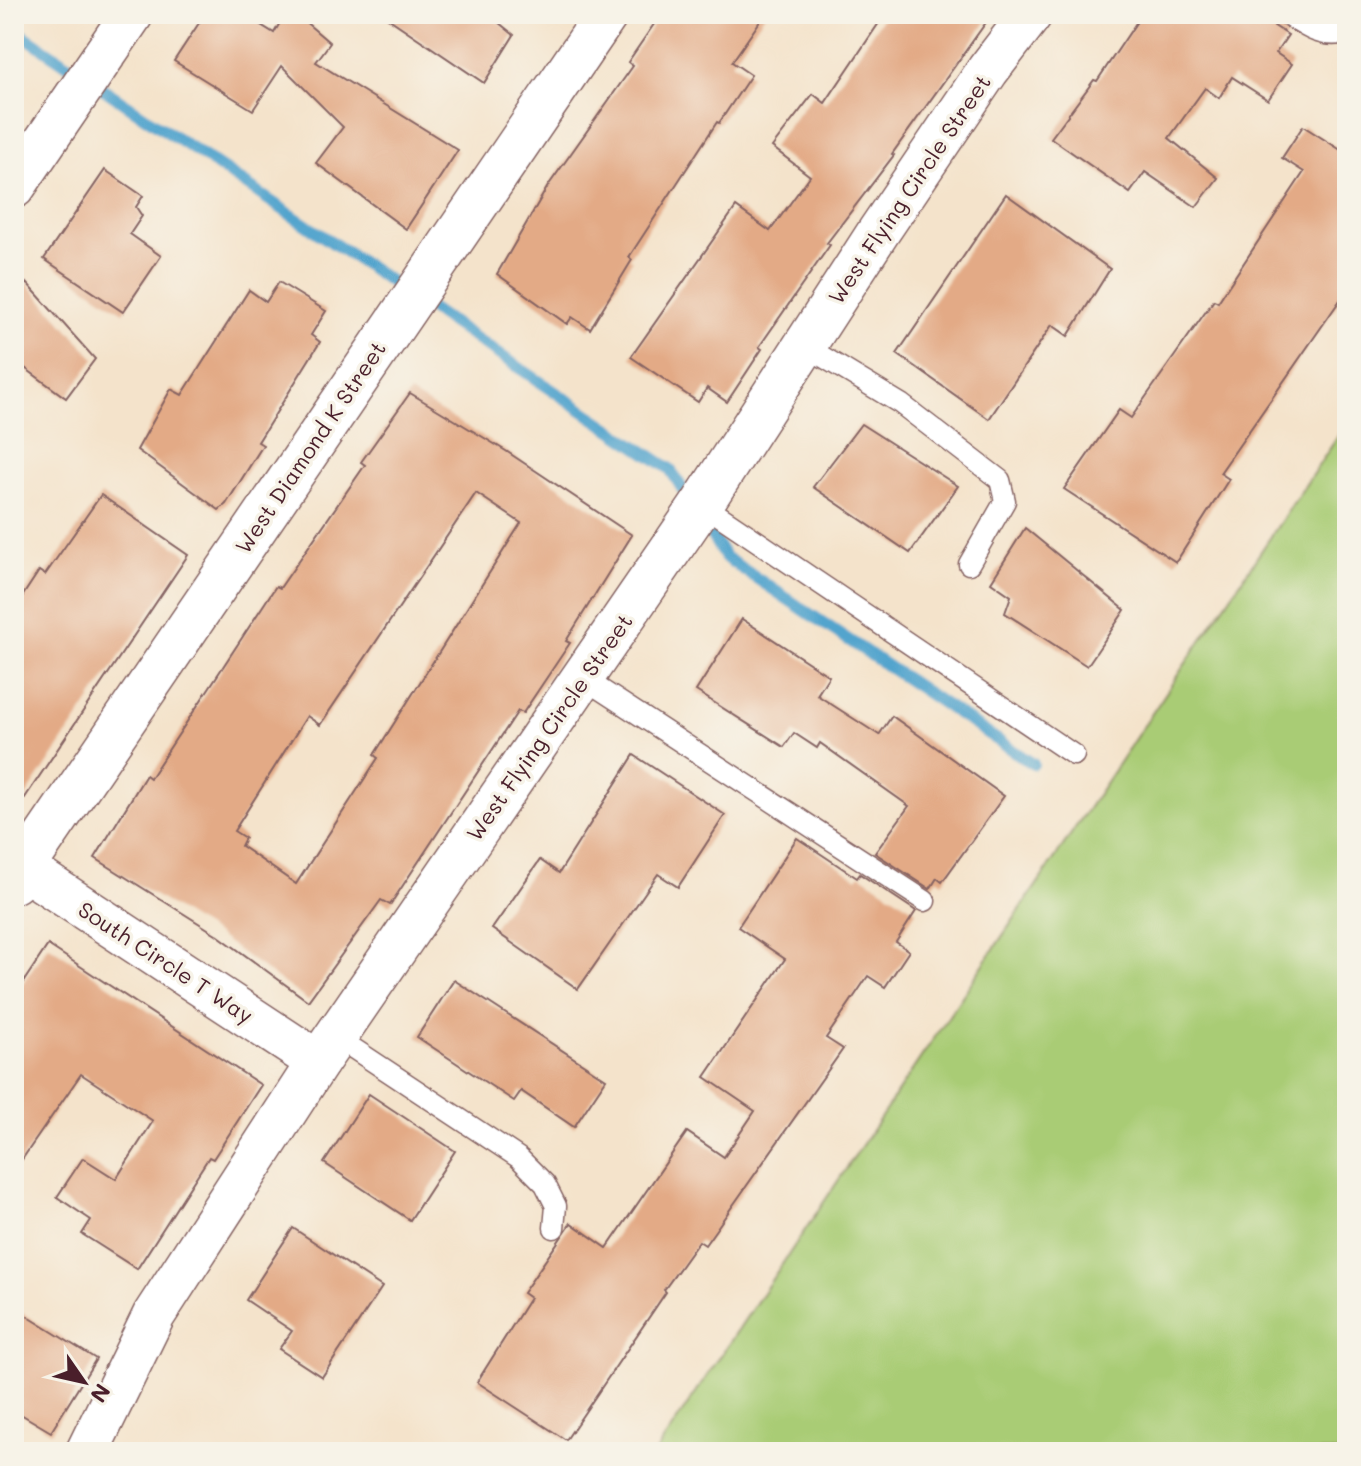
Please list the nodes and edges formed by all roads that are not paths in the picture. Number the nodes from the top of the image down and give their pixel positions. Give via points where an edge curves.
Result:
1 (132, 14) edge
2 (607, 14) edge
3 (1031, 14) edge
4 (1286, 14) edge
5 (1347, 33) edge
6 (14, 187) edge
7 (805, 346) junction
8 (702, 504) junction
9 (969, 564) dead end
10 (583, 678) junction
11 (1074, 755) dead end
12 (17, 871) edge
13 (925, 901) dead end
14 (327, 1049) junction
15 (554, 1228) dead end
16 (87, 1452) edge

1 - 6 street
2 - 12 street, West Diamond K Street
3 - 7 street, West Flying Circle Street via 988,70
4 - 5 lane via 1316,33
7 - 8 street, West Flying Circle Street
7 - 9 lane via 901,404 1000,480 1005,501
8 - 10 street, West Flying Circle Street
8 - 11 lane
10 - 13 lane
10 - 14 street, West Flying Circle Street
12 - 14 street, South Circle T Way
14 - 15 lane via 519,1158 545,1184 556,1206
14 - 16 street, West Flying Circle Street via 154,1315

